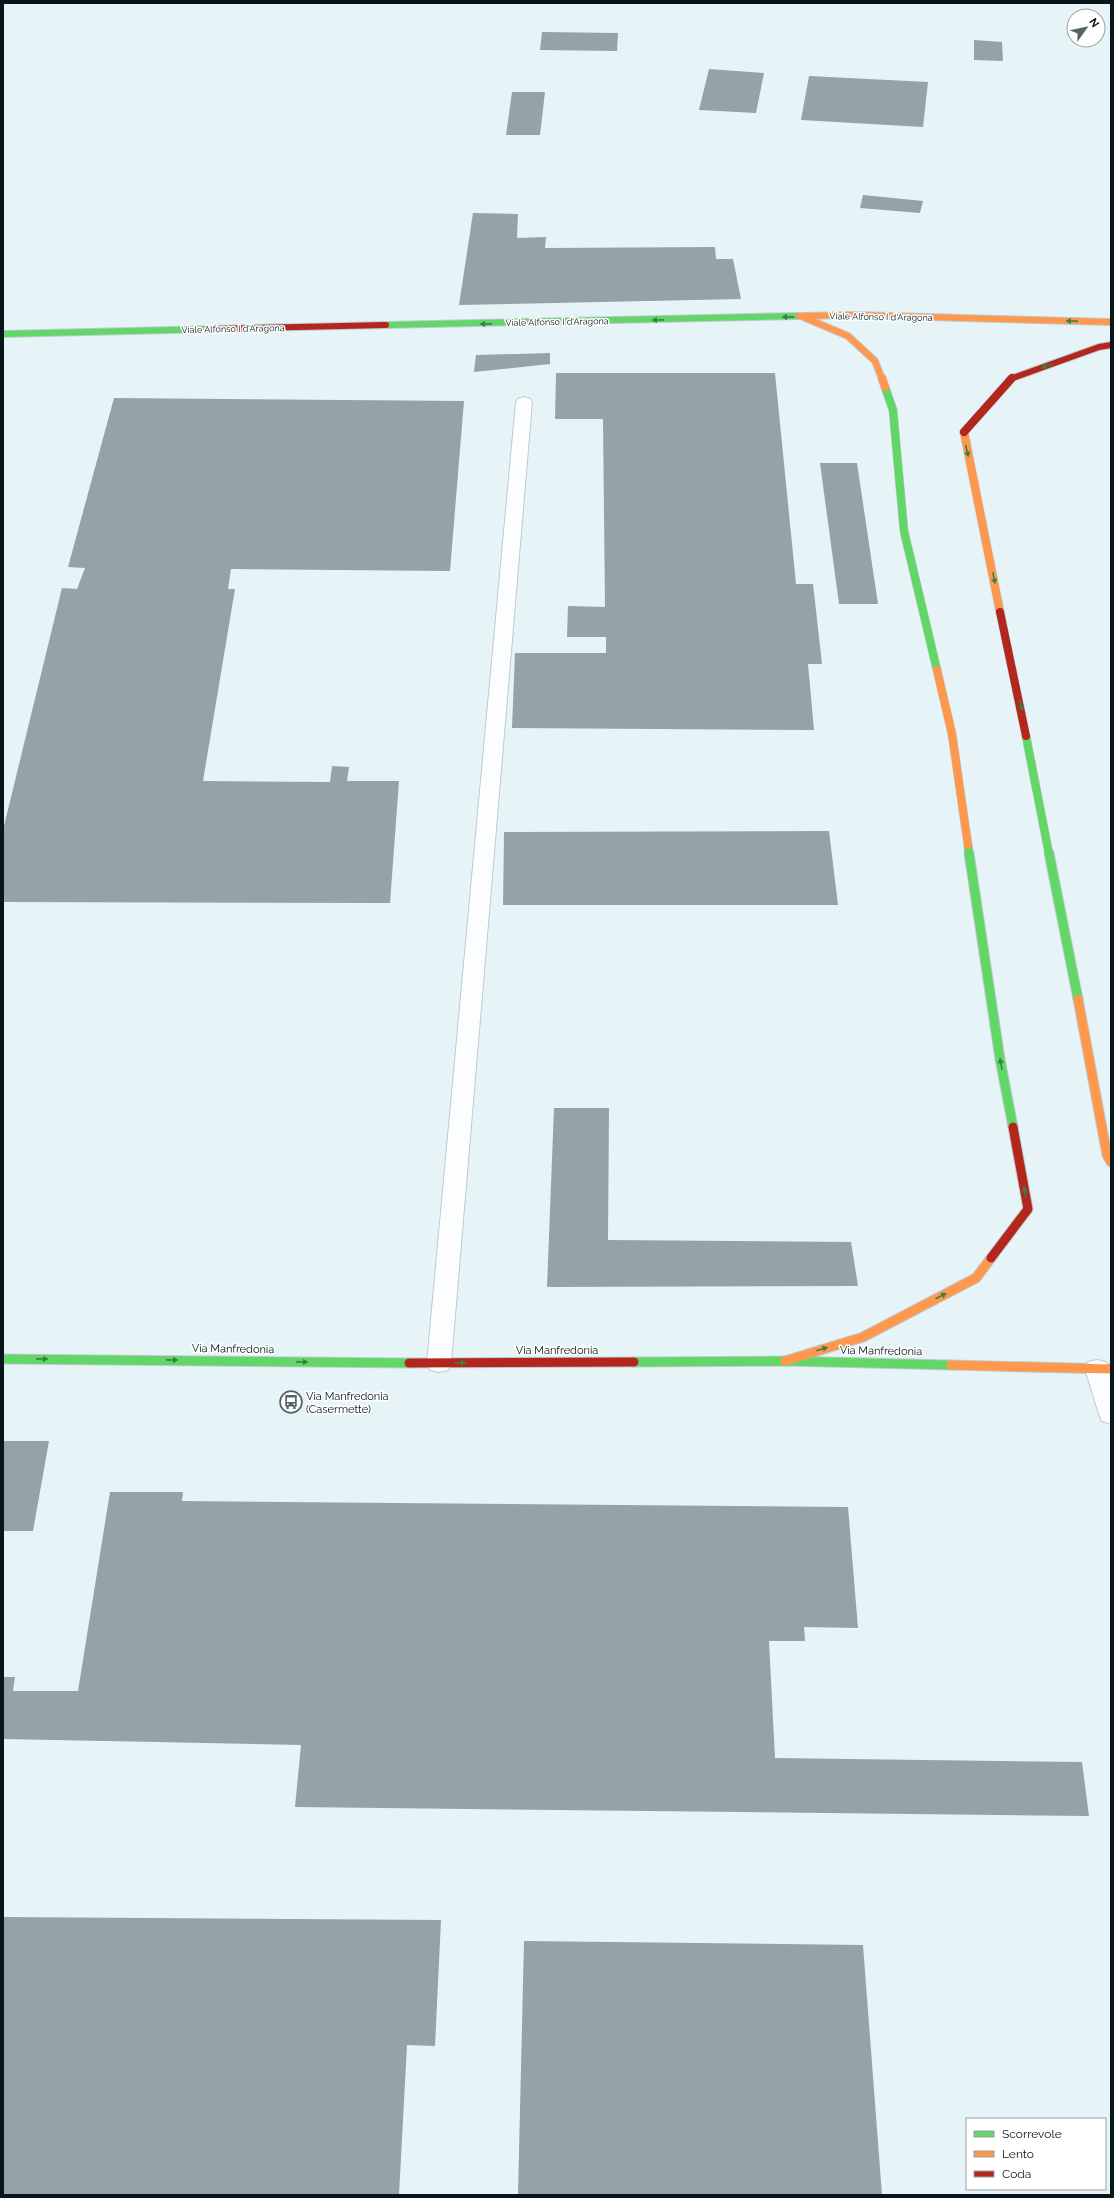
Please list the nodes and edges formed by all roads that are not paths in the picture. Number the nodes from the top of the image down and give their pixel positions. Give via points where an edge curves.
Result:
1 (803, 317) junction
2 (1111, 322) edge
3 (3, 334) edge
4 (1111, 345) edge
5 (524, 402) dead end
6 (1111, 1162) edge
7 (3, 1359) edge
8 (785, 1361) junction
9 (439, 1363) junction
10 (1104, 1369) edge
11 (1111, 1414) edge

2 -> 1 main road, Viale Alfonso I d'Aragona via 855,315
1 -> 3 main road, Viale Alfonso I d'Aragona
8 -> 1 main road via 863,1337 976,1278 1028,1209 1000,1059 952,734 904,530 893,410 875,361 848,336
4 -> 6 main road via 1010,379 963,433 1045,825 1107,1154
5 - 9 street
7 -> 9 main road, Via Manfredonia
9 -> 8 main road, Via Manfredonia
8 - 10 main road, Via Manfredonia
10 - 11 street

